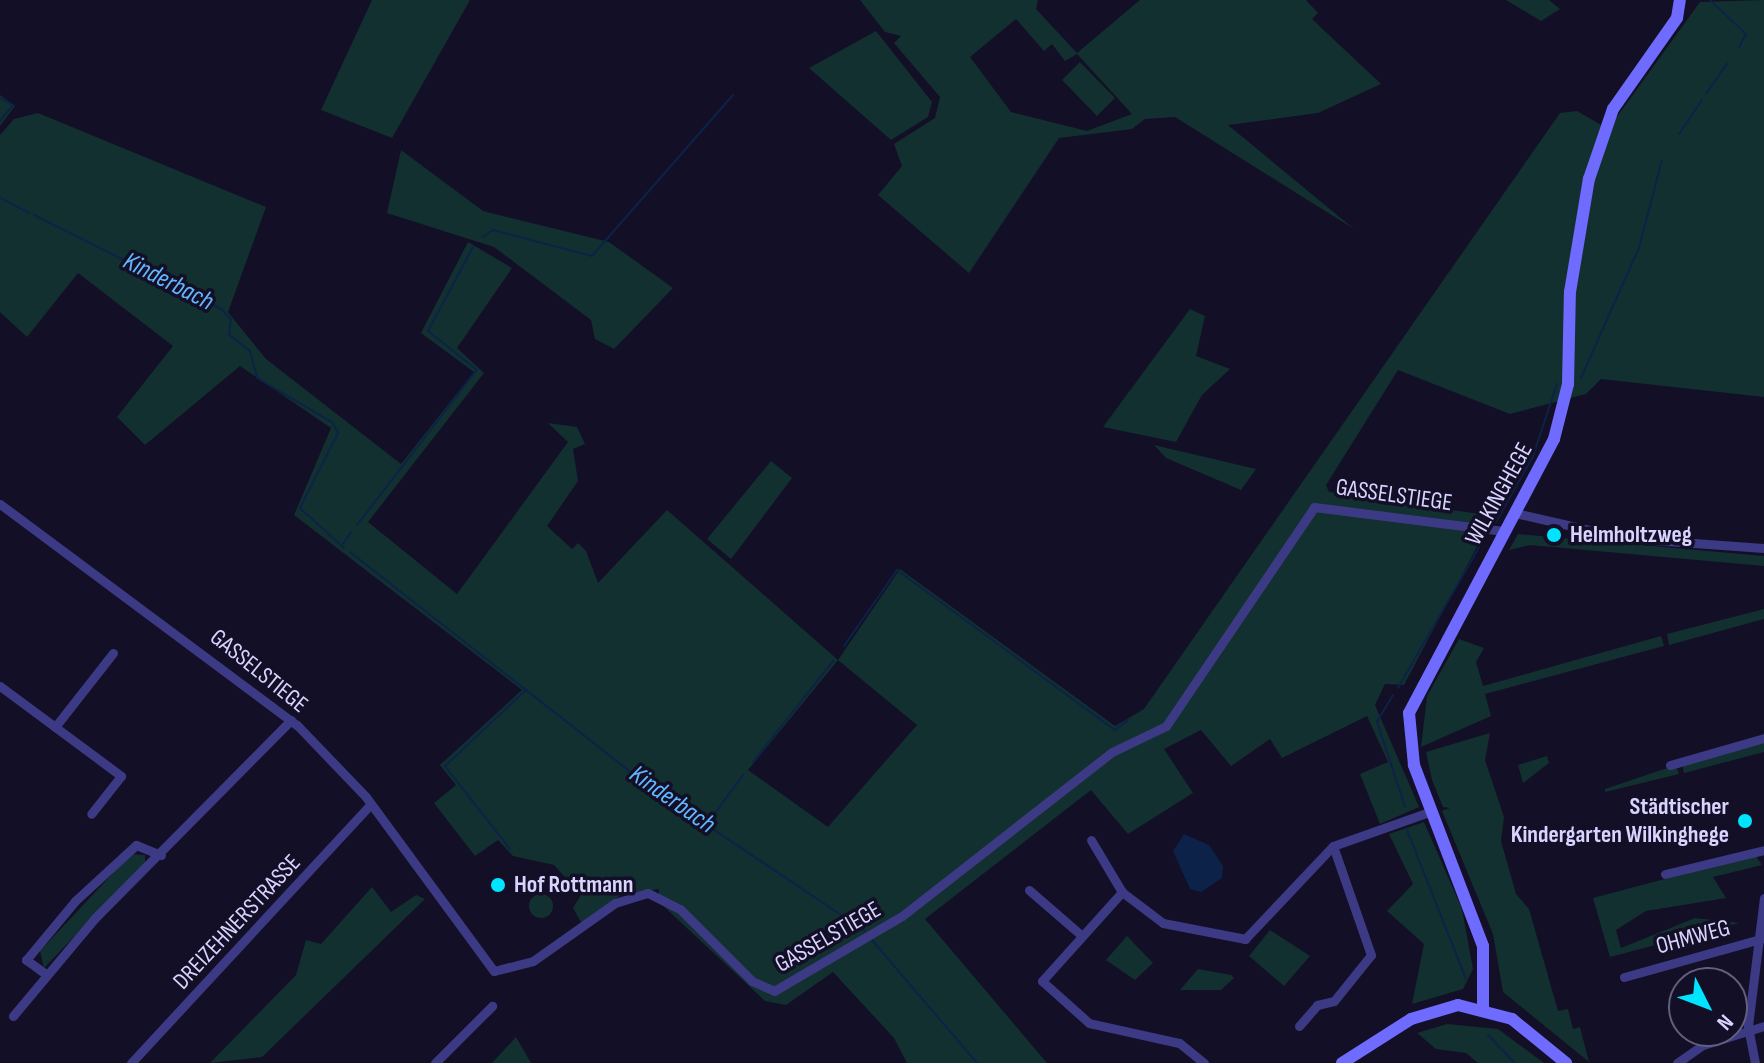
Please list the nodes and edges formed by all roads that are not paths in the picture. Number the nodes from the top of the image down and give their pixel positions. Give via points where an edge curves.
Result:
1 (1680, 0) edge
2 (0, 504) edge
3 (1515, 513) junction
4 (1505, 531) junction
5 (1764, 548) edge
6 (113, 653) dead end
7 (0, 686) edge
8 (291, 720) junction
9 (55, 727) junction
10 (1764, 738) edge
11 (1670, 765) dead end
12 (370, 805) junction
13 (1432, 811) junction
14 (91, 814) dead end
15 (1091, 840) dead end
16 (1333, 846) junction
17 (1764, 850) edge
18 (161, 855) junction
19 (1665, 874) dead end
20 (1029, 890) dead end
21 (1122, 892) junction
22 (1764, 898) edge
23 (1081, 935) junction
24 (1760, 939) edge
25 (1640, 972) junction
26 (47, 975) junction
27 (1624, 977) dead end
28 (1635, 984) dead end
29 (492, 1006) dead end
30 (1483, 1007) junction
31 (13, 1016) dead end
32 (1299, 1026) dead end
33 (1748, 1026) junction
34 (1764, 1026) edge
35 (1708, 1047) edge
36 (131, 1063) edge
37 (435, 1063) edge
38 (1204, 1063) edge
39 (1342, 1063) edge
40 (1566, 1063) edge
41 (1677, 1063) edge
42 (1755, 1063) edge

1 - 3 street, WILKINGHEGE via 1677,18 1605,126 1575,252 1563,408
2 - 8 street, GASSELSTIEGE
3 - 4 street, WILKINGHEGE
3 - 5 street via 1624,538
4 - 12 street, GASSELSTIEGE via 1314,507 1166,726 1112,752 874,933 769,990 660,895 635,894 549,953 494,971
4 - 13 street, WILKINGHEGE via 1411,705 1409,745
6 - 9 street
7 - 9 street
8 - 12 street, GASSELSTIEGE
8 - 18 street
9 - 14 street via 121,776
10 - 11 street
12 - 36 street, DREIZEHNERSTRASSE
13 - 16 street
13 - 30 street, WILKINGHEGE via 1480,935
15 - 21 street
16 - 21 street via 1245,939 1163,923
16 - 32 street via 1371,955 1334,1001 1317,1005
17 - 19 street
18 - 26 street
18 - 26 street via 136,845 75,901 26,960
20 - 23 street
21 - 23 street
22 - 24 street
23 - 38 street via 1045,976 1047,989 1089,1023 1179,1043
24 - 25 street, OHMWEG
24 - 33 street
25 - 27 street, OHMWEG
25 - 28 street, OHMWEG
26 - 31 street
29 - 37 street
30 - 39 street via 1421,1014
30 - 40 street
33 - 34 street
33 - 42 street
35 - 41 street

